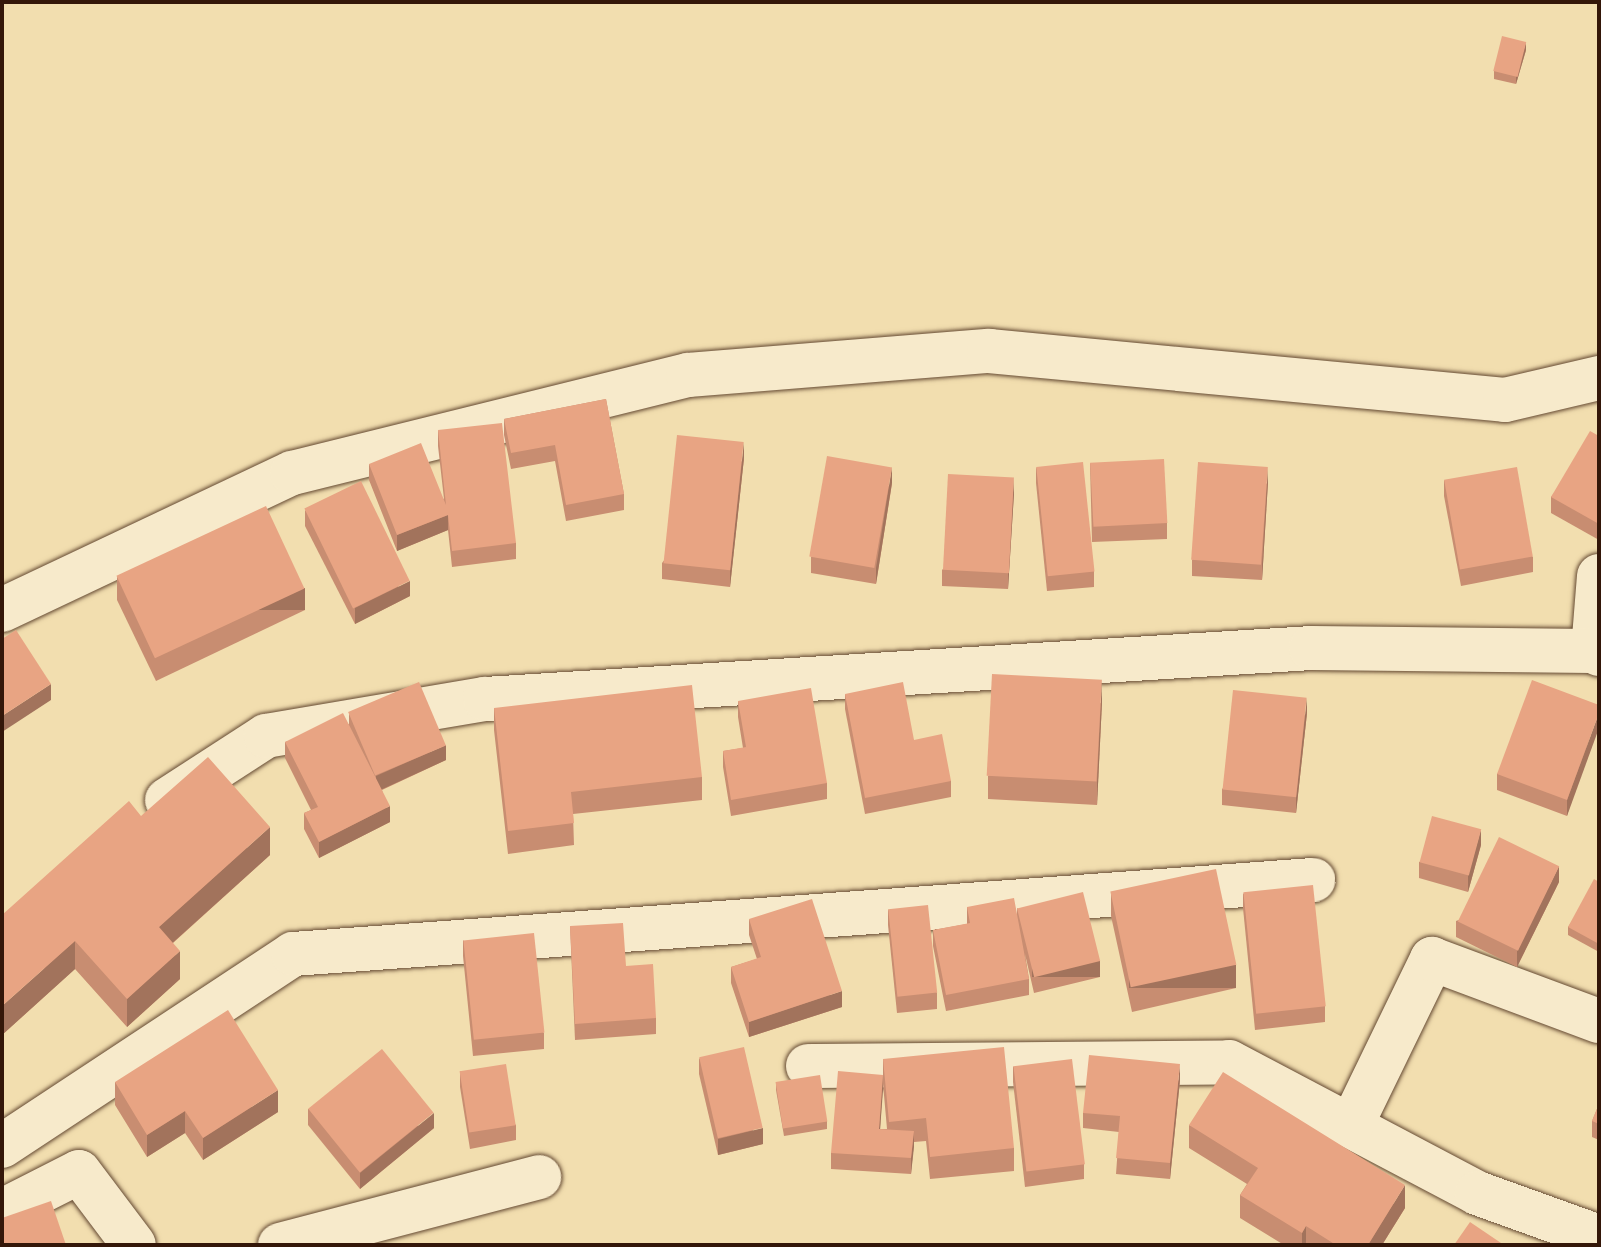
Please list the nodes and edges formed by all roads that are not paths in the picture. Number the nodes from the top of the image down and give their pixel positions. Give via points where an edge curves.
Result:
1 (1599, 378) edge
2 (1599, 576) edge
3 (2, 610) edge
4 (1596, 652) edge
5 (125, 828) edge
6 (1313, 880) dead end
7 (1599, 1021) edge
8 (808, 1066) dead end
9 (1351, 1126) junction
10 (2, 1146) edge
11 (539, 1177) dead end
12 (439, 1204) junction
13 (2, 1211) edge
14 (1599, 1237) edge
15 (134, 1245) edge
16 (280, 1245) edge
17 (388, 1245) edge

1 - 3 street via 1505,400 989,351 688,375 292,473
2 - 4 street
4 - 5 street via 1311,648 485,699 266,736
6 - 10 street via 293,954
7 - 9 street via 1432,959
8 - 9 street via 1229,1062
9 - 14 street via 1477,1193
11 - 12 street
12 - 16 street
12 - 17 street
13 - 15 street via 79,1172

